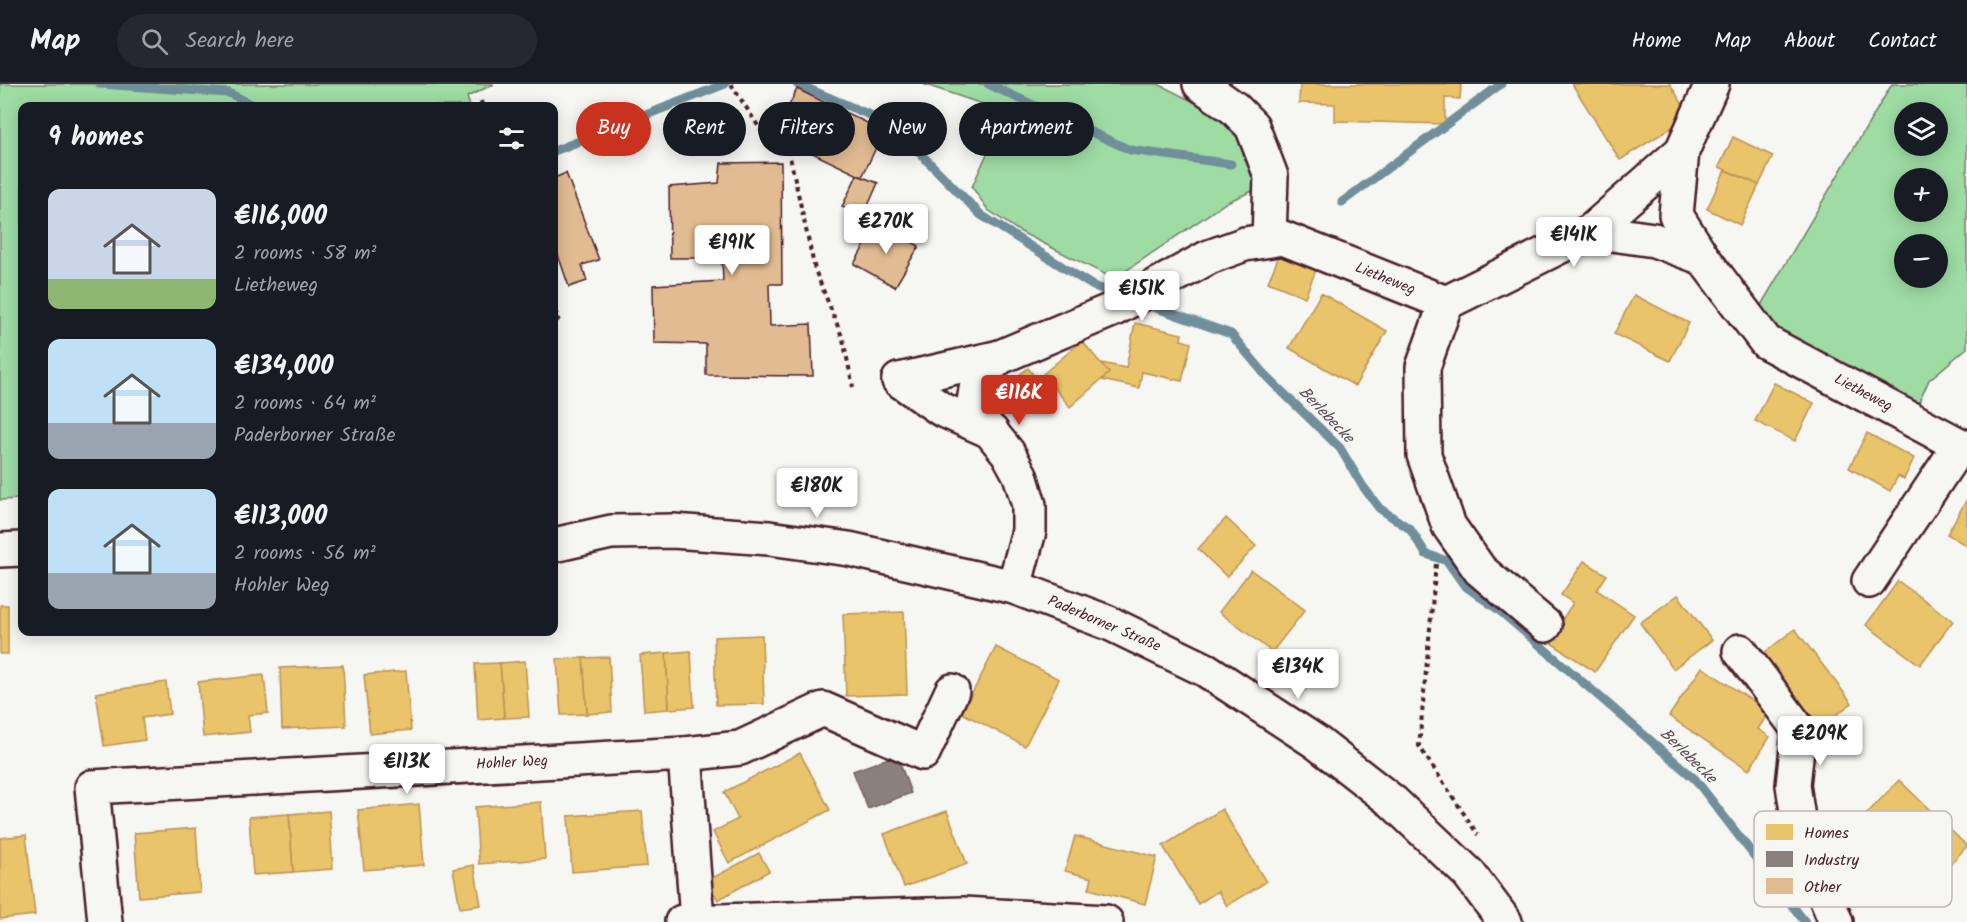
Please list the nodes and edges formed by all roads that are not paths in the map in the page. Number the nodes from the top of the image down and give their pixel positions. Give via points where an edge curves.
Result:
1 (1200, 84) edge
2 (1712, 84) edge
3 (1682, 151) junction
4 (1591, 231) junction
5 (1269, 240) junction
6 (1703, 258) junction
7 (1446, 303) junction
8 (1000, 357) junction
9 (992, 432) junction
10 (1963, 447) edge
11 (558, 522) edge
12 (611, 532) junction
13 (558, 544) edge
14 (18, 549) edge
15 (0, 550) edge
16 (1869, 581) dead end
17 (1014, 587) junction
18 (1545, 625) dead end
19 (1740, 651) dead end
20 (952, 691) dead end
21 (685, 754) junction
22 (1797, 811) edge
23 (1830, 907) edge
24 (689, 921) edge
25 (105, 922) edge
26 (1106, 922) edge
27 (1505, 922) edge
28 (1836, 922) edge

1 - 5 street via 1252,126 1271,176
2 - 3 street
3 - 4 street
3 - 6 street, Lietheweg via 1676,215
4 - 6 street via 1654,240
4 - 7 street
5 - 7 street, Lietheweg via 1283,238
5 - 8 street, Lietheweg via 1209,257 1114,309
6 - 10 street, Lietheweg via 1766,342
7 - 18 street via 1423,366 1424,455 1449,526 1480,570
8 - 9 street, Lietheweg via 978,377 974,402
8 - 9 street via 899,380 941,409
9 - 17 street, Lietheweg via 1020,475 1029,506 1029,531
10 - 16 street
11 - 12 street, Paderborner Straße
12 - 13 street, Paderborner Straße
12 - 17 street, Paderborner Straße via 673,531 769,538 849,549
14 - 15 street
17 - 27 street, Paderborner Straße via 1109,622 1206,670 1316,742 1393,802 1469,874
19 - 22 street via 1799,730 1793,785
20 - 21 street via 923,753 823,710 740,748
21 - 24 street
21 - 25 street, Hohler Weg via 92,787
23 - 28 street
24 - 26 street via 963,914

